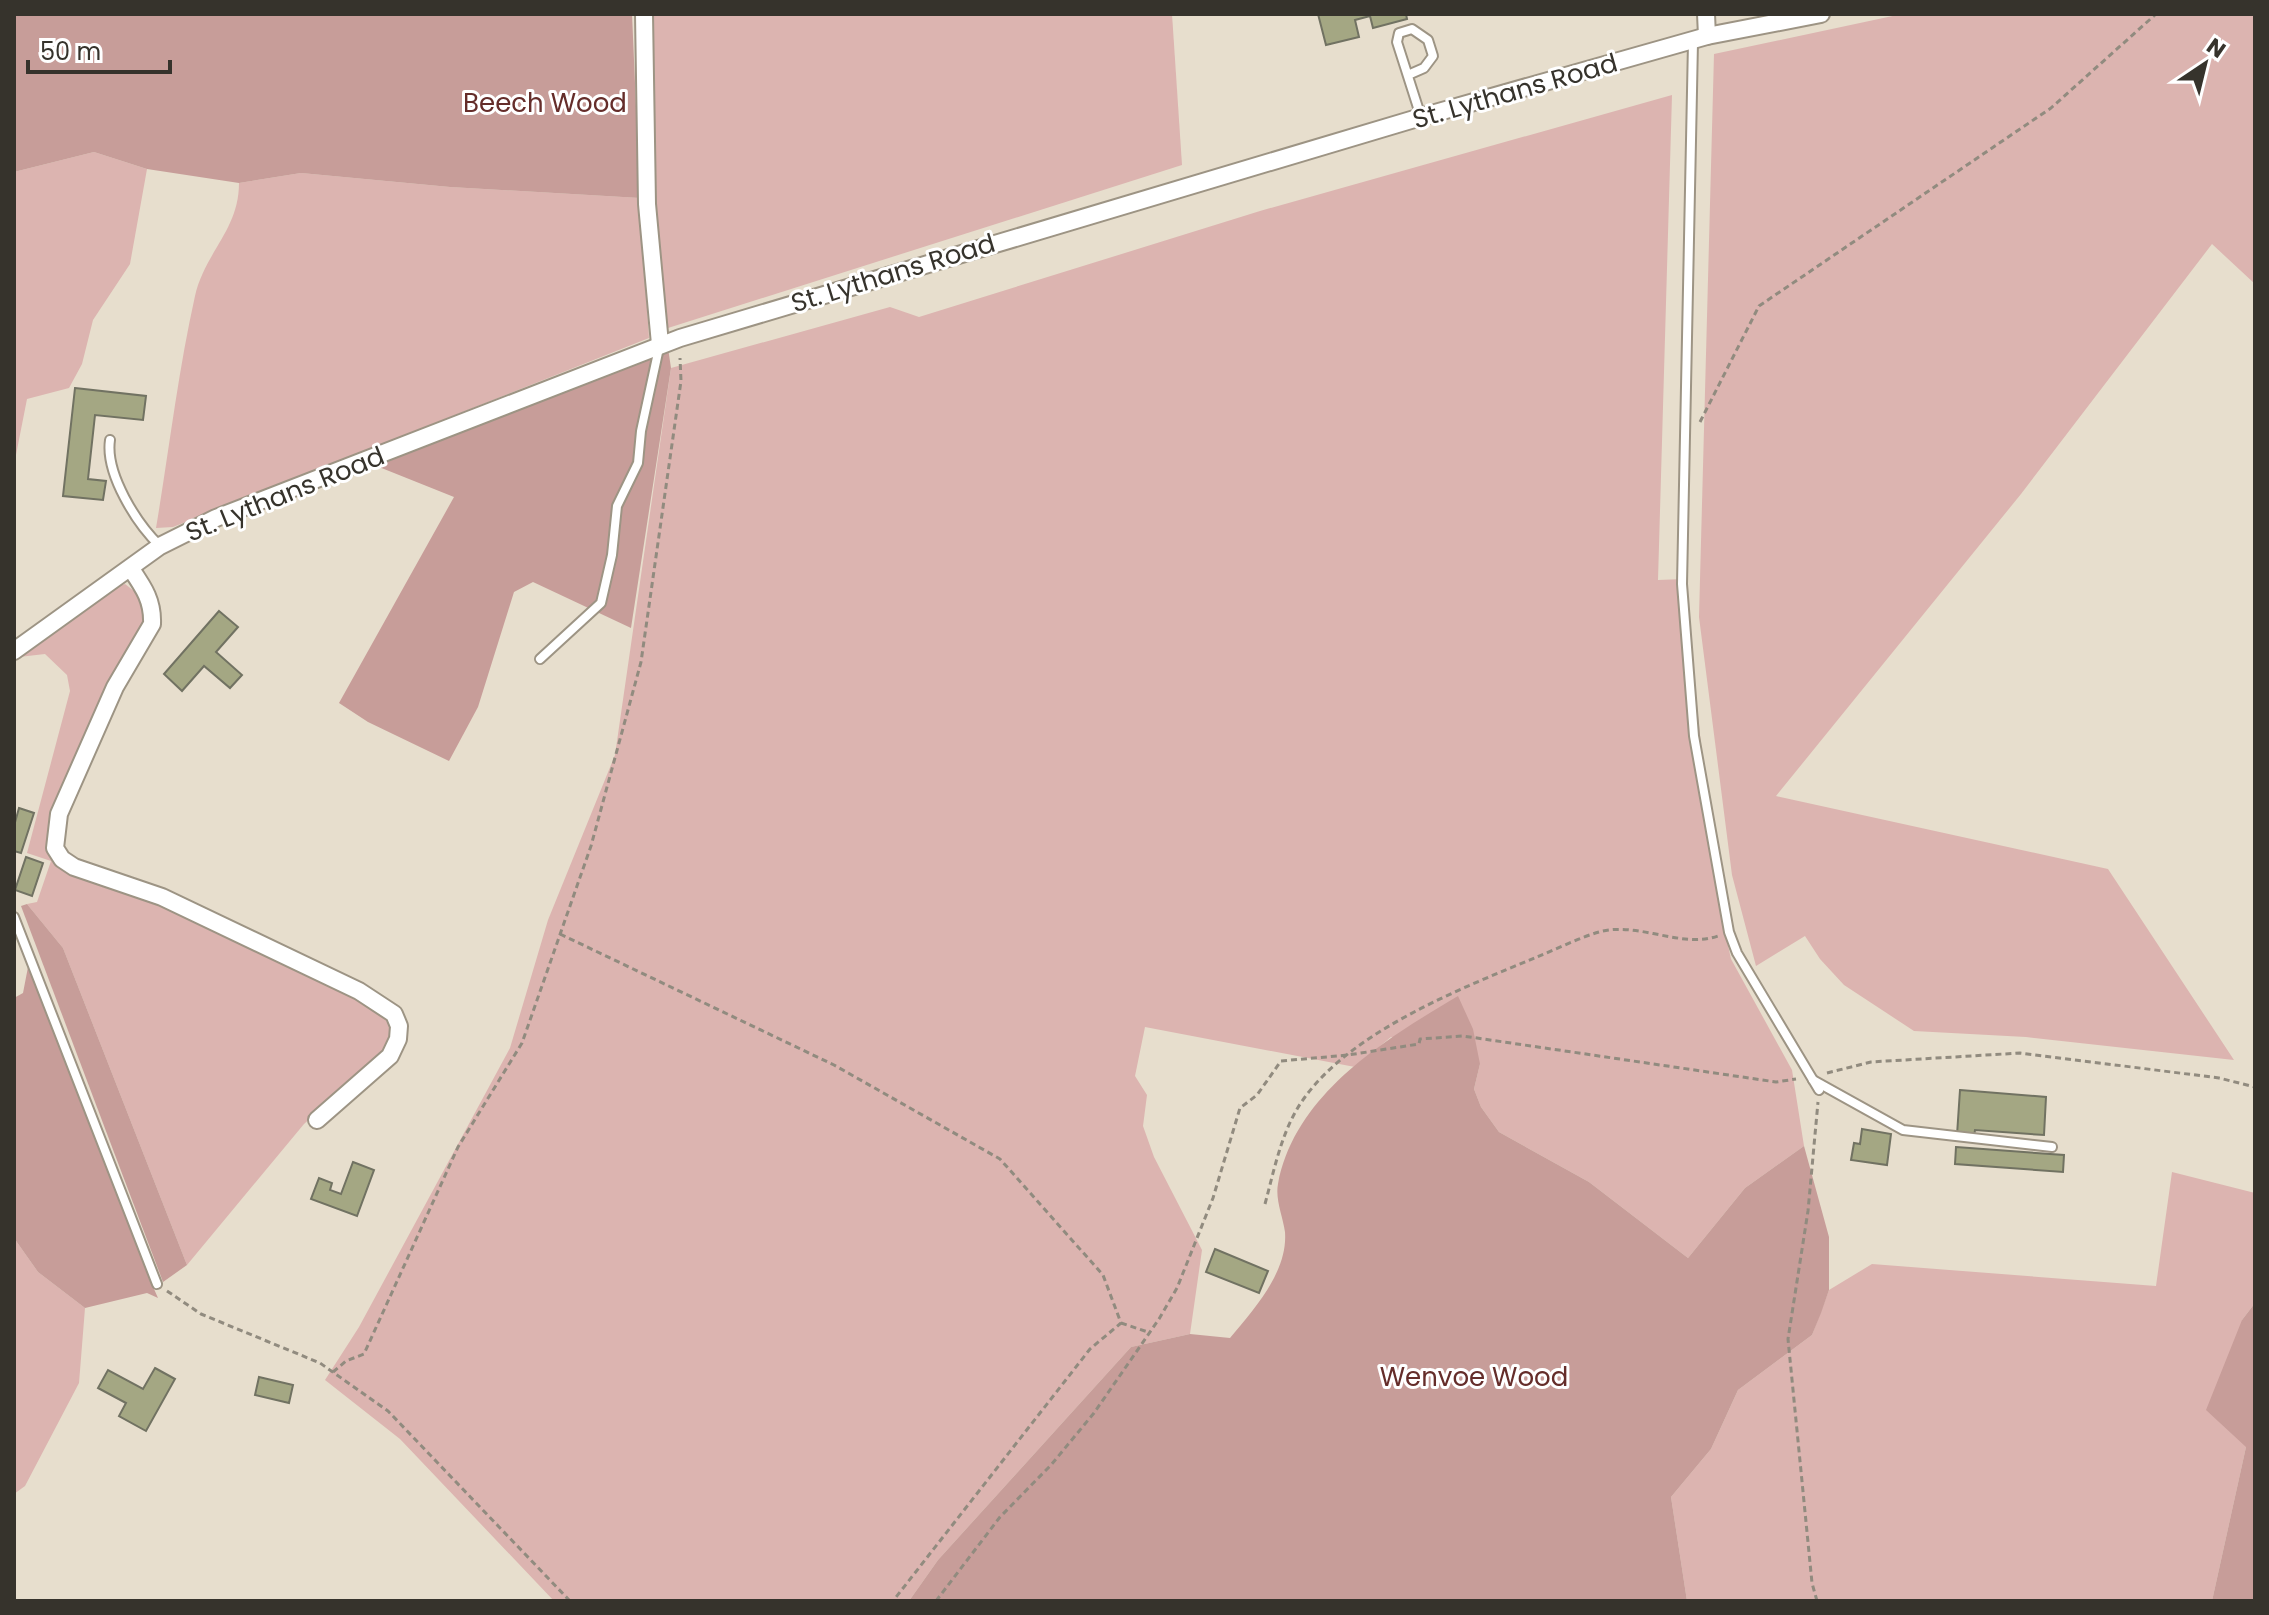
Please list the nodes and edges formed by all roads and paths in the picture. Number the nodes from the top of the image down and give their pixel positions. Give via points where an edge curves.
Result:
1 (644, 14) edge
2 (1706, 14) edge
3 (1821, 14) edge
4 (2156, 14) edge
5 (1700, 39) junction
6 (1408, 75) junction
7 (1421, 117) junction
8 (680, 338) junction
9 (660, 344) junction
10 (1695, 431) dead end
11 (110, 440) dead end
12 (160, 546) junction
13 (131, 569) junction
14 (14, 651) edge
15 (540, 659) dead end
16 (14, 917) edge
17 (1729, 932) junction
18 (560, 934) junction
19 (1348, 1055) junction
20 (1812, 1078) junction
21 (2255, 1087) edge
22 (1819, 1090) joint
23 (317, 1120) dead end
24 (2052, 1147) dead end
25 (1265, 1204) dead end
26 (157, 1284) joint
27 (1121, 1323) junction
28 (1150, 1333) junction
29 (333, 1372) junction
30 (570, 1601) edge
31 (893, 1601) edge
32 (936, 1601) edge
33 (1817, 1601) edge

1 - 9 street via 647,204
2 - 5 street
3 - 5 street, St. Lythans Road
4 - 10 path via 2051,108 1759,306
5 - 7 street, St. Lythans Road
5 - 17 lane via 1682,584 1694,736
6 - 6 lane via 1397,42 1399,33 1412,29 1428,40 1433,56 1424,68
6 - 7 lane
7 - 8 street, St. Lythans Road
8 - 9 street, St. Lythans Road
8 - 18 path via 681,381 641,662 591,846
9 - 12 street, St. Lythans Road via 216,518
9 - 15 lane via 638,463 617,506 601,603
11 - 12 lane via 112,467 132,512
12 - 13 street, St. Lythans Road
13 - 14 street, St. Lythans Road
13 - 23 street via 153,608 152,624 95,728 59,814 55,848 74,867 162,897 359,991 394,1014 398,1039 390,1056
16 - 26 lane
17 - 19 path via 1708,940 1647,931 1599,932 1454,992
17 - 20 lane
18 - 27 path via 834,1065 1000,1159 1103,1275
18 - 29 path via 522,1043 458,1147 364,1354
19 - 20 path via 1419,1044 1420,1039 1463,1036 1776,1082
19 - 25 path via 1307,1095 1291,1119
19 - 28 path via 1281,1061 1257,1095 1240,1108 1213,1198 1177,1288
20 - 21 path via 1871,1062 2020,1053
20 - 22 lane
20 - 24 lane via 1903,1130
22 - 33 path via 1808,1211 1788,1339
26 - 29 path via 201,1314
27 - 28 path
27 - 31 path via 1090,1349
28 - 32 path via 1094,1413 1000,1517
29 - 30 path via 388,1411

